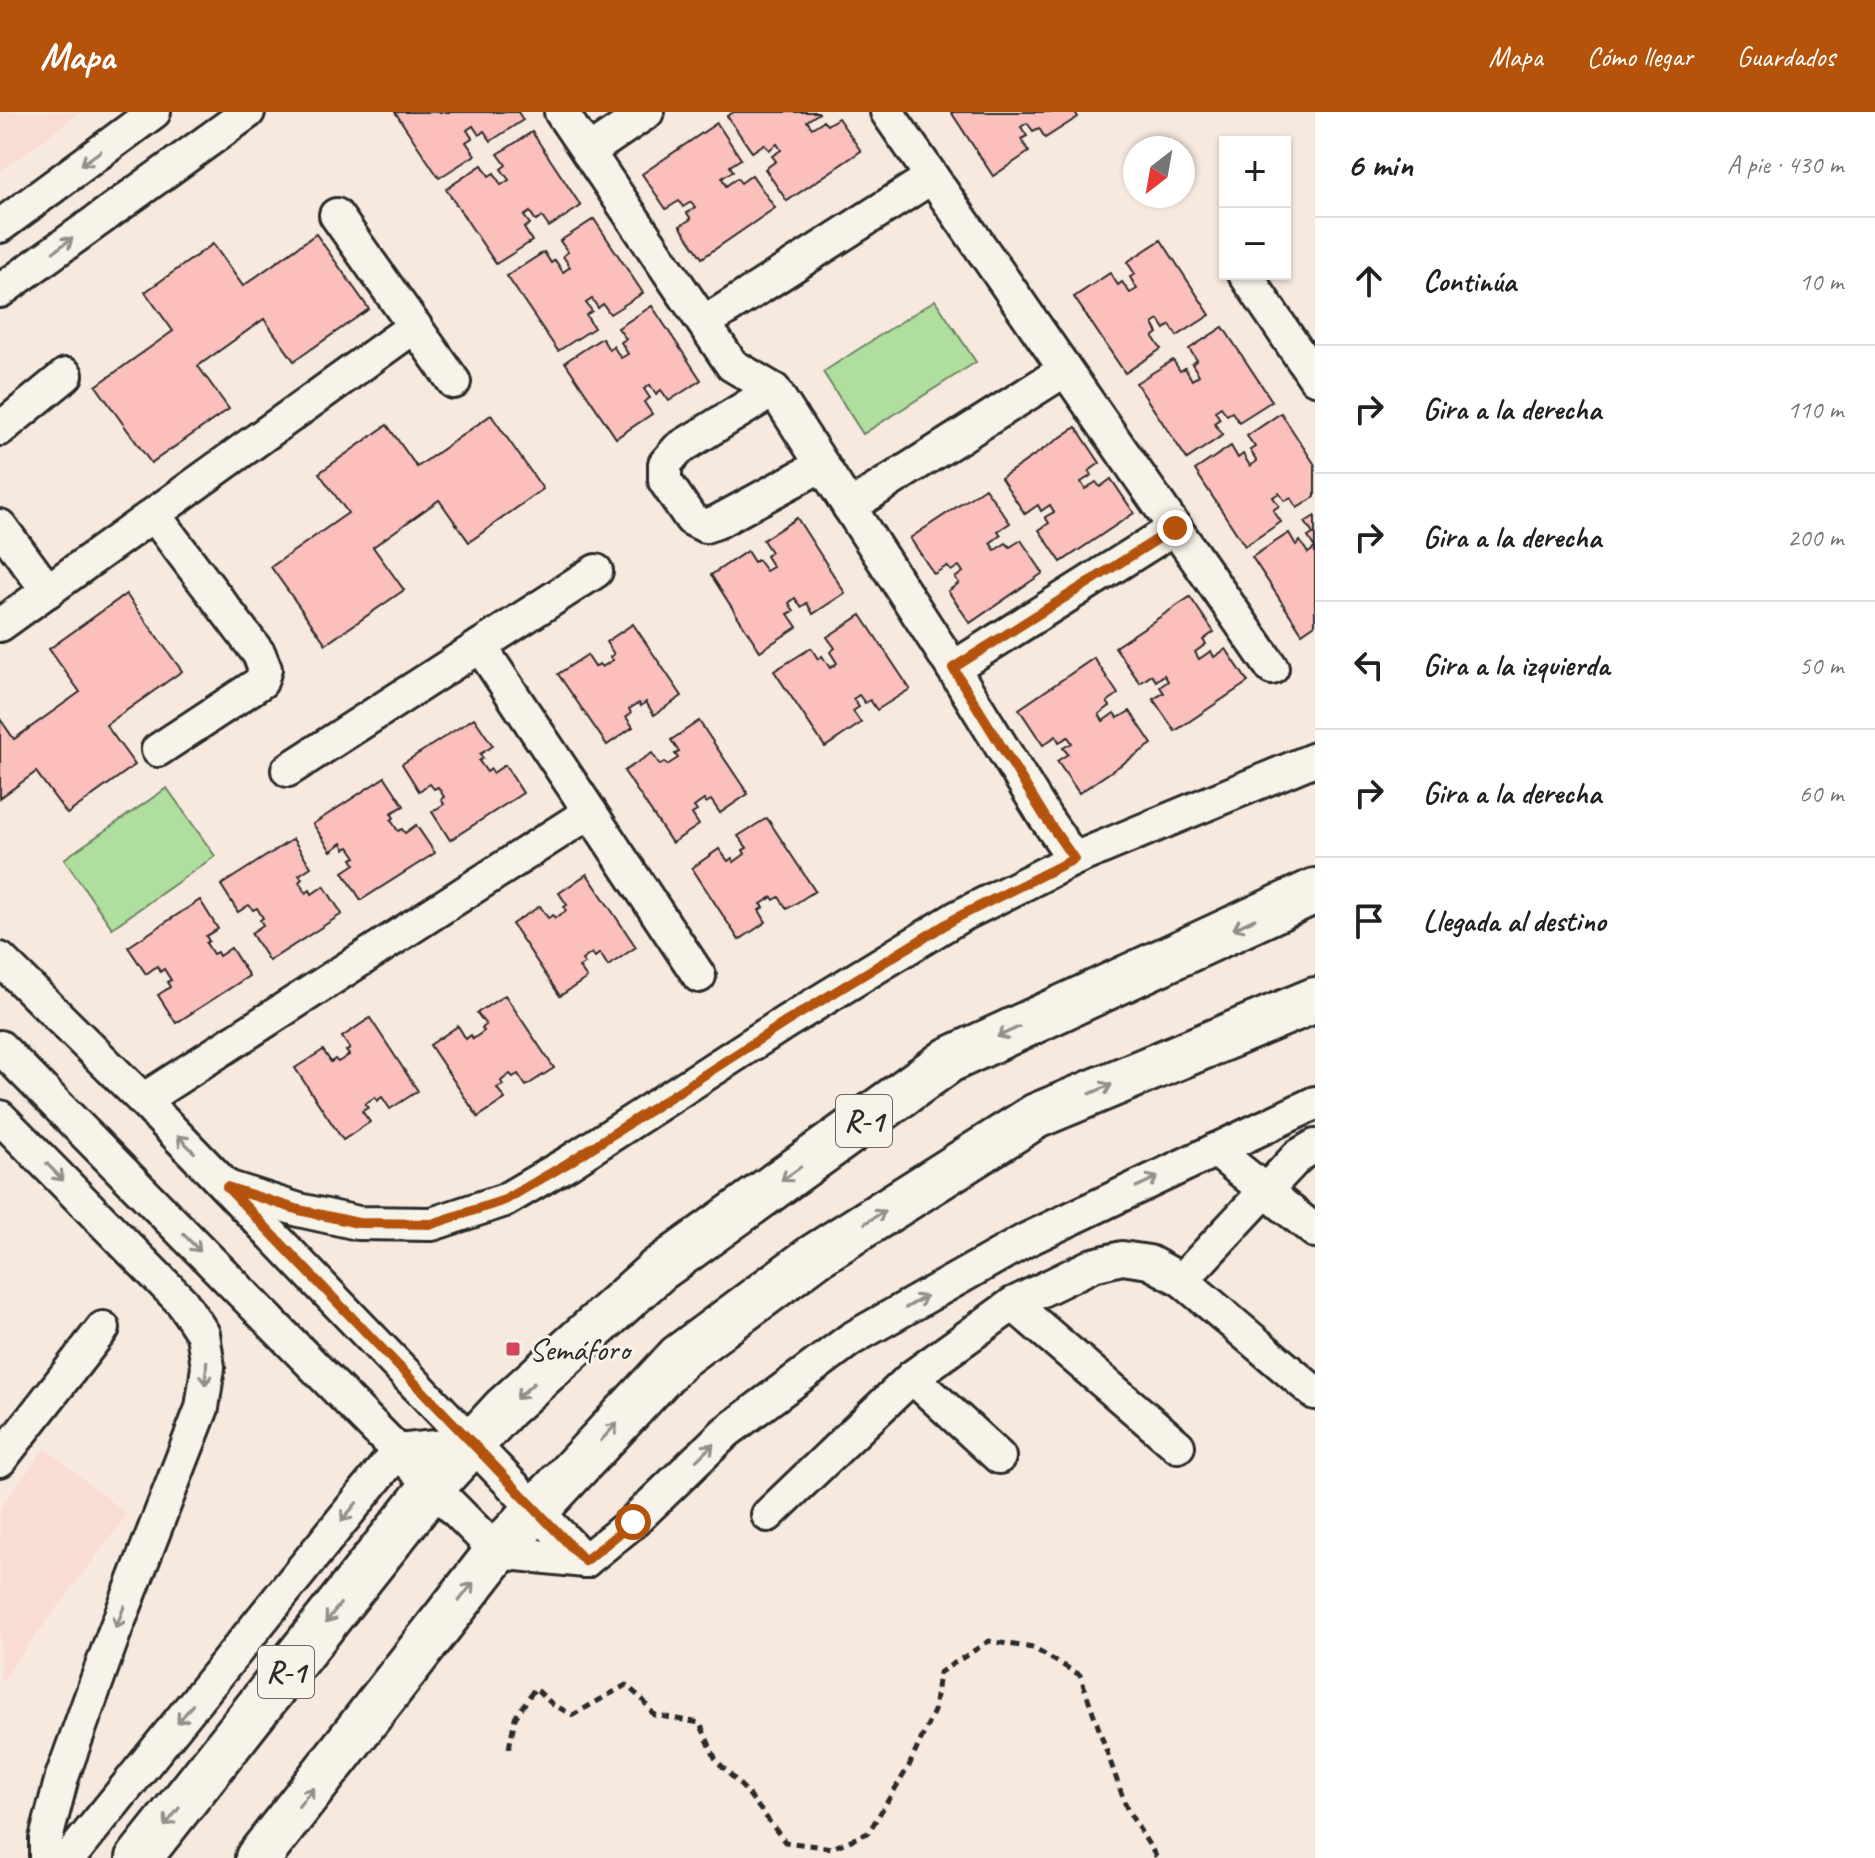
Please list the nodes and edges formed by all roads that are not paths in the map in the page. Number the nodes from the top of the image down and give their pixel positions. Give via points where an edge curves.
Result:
1 (154, 112) edge
2 (248, 112) edge
3 (561, 112) edge
4 (647, 112) edge
5 (887, 112) edge
6 (588, 152) junction
7 (932, 177) junction
8 (336, 215) dead end
9 (0, 226) edge
10 (1249, 280) edge
11 (0, 291) edge
12 (704, 323) junction
13 (415, 326) junction
14 (1065, 370) junction
15 (66, 375) dead end
16 (1315, 378) edge
17 (454, 382) dead end
18 (774, 390) junction
19 (0, 429) edge
20 (822, 465) junction
21 (849, 507) junction
22 (154, 515) junction
23 (0, 526) edge
24 (1175, 528) junction
25 (596, 571) dead end
26 (48, 591) junction
27 (0, 625) edge
28 (480, 646) junction
29 (953, 668) junction
30 (1272, 668) dead end
31 (158, 750) dead end
32 (1315, 759) edge
33 (288, 770) dead end
34 (590, 812) junction
35 (1074, 859) junction
36 (1315, 891) edge
37 (0, 959) edge
38 (699, 976) dead end
39 (1315, 1000) edge
40 (0, 1047) edge
41 (143, 1100) junction
42 (1315, 1103) edge
43 (0, 1117) edge
44 (1315, 1146) edge
45 (1215, 1150) junction
46 (227, 1187) junction
47 (1264, 1190) junction
48 (1315, 1231) edge
49 (1182, 1280) junction
50 (1013, 1304) junction
51 (103, 1328) dead end
52 (912, 1377) junction
53 (1315, 1393) edge
54 (472, 1443) junction
55 (1178, 1446) dead end
56 (398, 1451) junction
57 (999, 1457) dead end
58 (0, 1460) edge
59 (433, 1486) junction
60 (538, 1511) junction
61 (768, 1515) dead end
62 (497, 1552) junction
63 (585, 1561) junction
64 (46, 1858) edge
65 (69, 1858) edge
66 (139, 1858) edge
67 (258, 1858) edge

1 -> 9 street
11 -> 2 street
3 - 6 street
4 - 6 street
5 - 7 street
6 - 12 street
7 - 12 street
7 - 14 street
8 - 13 street
10 - 16 street
12 - 18 street via 732,365
13 - 17 street
13 - 22 street
14 - 21 street
14 - 24 street
15 - 19 street
18 - 20 street
18 - 20 street via 678,449 665,464 665,481 691,519 705,526
20 - 21 street
21 - 29 street
22 - 26 street
22 - 31 street via 265,669 261,682
23 - 26 street
24 - 29 street
24 - 30 street
25 - 28 street
26 - 27 street
28 - 33 street
28 - 34 street
29 - 35 street
32 - 35 street
34 - 38 street
34 - 41 street
35 - 46 street via 958,917 505,1200 432,1224 358,1223
36 -> 54 main road, R-1 via 949,1060 658,1270
37 - 41 street
60 -> 39 main road via 679,1357 815,1256 1036,1116
40 -> 56 street
46 -> 41 street
42 - 45 street
43 -> 64 street via 182,1302 203,1334 208,1367 202,1408 62,1777
44 - 47 street
45 - 47 street
63 -> 45 street via 726,1432 851,1339 1026,1240
46 - 54 street
47 - 48 street
47 - 49 street
49 - 50 street via 1149,1262 1122,1258 1093,1265
49 - 53 street
50 - 52 street
50 - 55 street
51 - 58 street
52 - 57 street
52 - 61 street
54 - 56 street
54 - 59 main road, R-1
54 - 60 street
56 - 59 street
56 -> 65 street
59 - 62 street
59 -> 66 main road, R-1
60 - 62 main road
60 - 63 street
62 - 63 street
67 -> 62 main road

